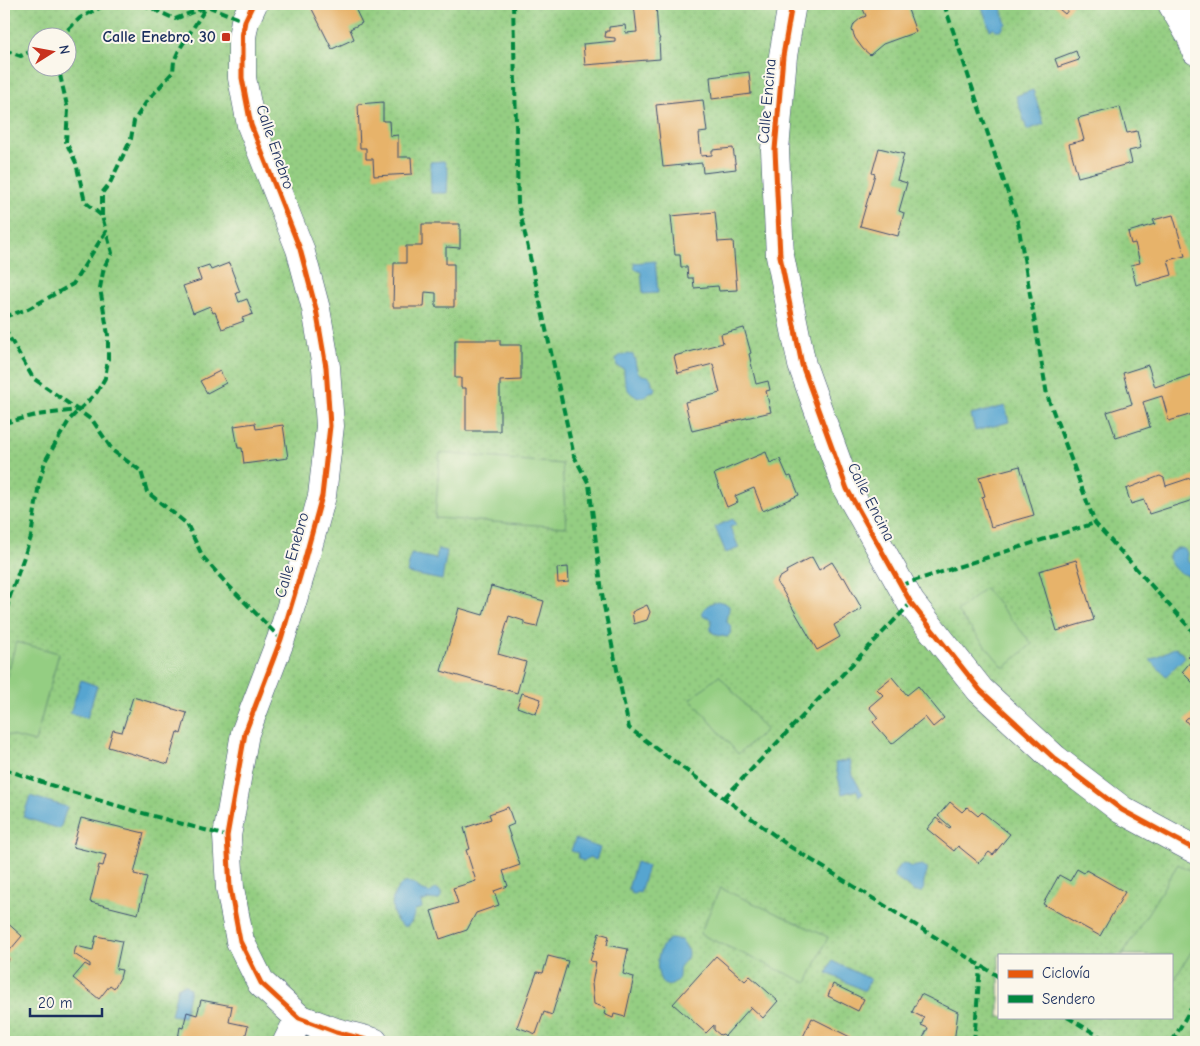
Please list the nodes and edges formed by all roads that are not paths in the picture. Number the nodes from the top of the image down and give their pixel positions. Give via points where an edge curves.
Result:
1 (253, 4) edge
2 (792, 4) edge
3 (1172, 4) edge
4 (1196, 51) edge
5 (1196, 850) edge
6 (299, 1018) junction
7 (287, 1042) edge
8 (374, 1042) edge

1 - 6 street, Calle Enebro via 242,37 242,78 251,125 300,249 316,309 326,367 330,426 322,496 281,638 245,733 227,836 230,888 240,941 261,983
2 - 5 street, Calle Encina via 783,56 775,150 780,256 802,365 846,489 911,603 980,690 1054,759 1122,810
3 - 4 street
6 - 7 street
6 - 8 street, Calle Enebro

